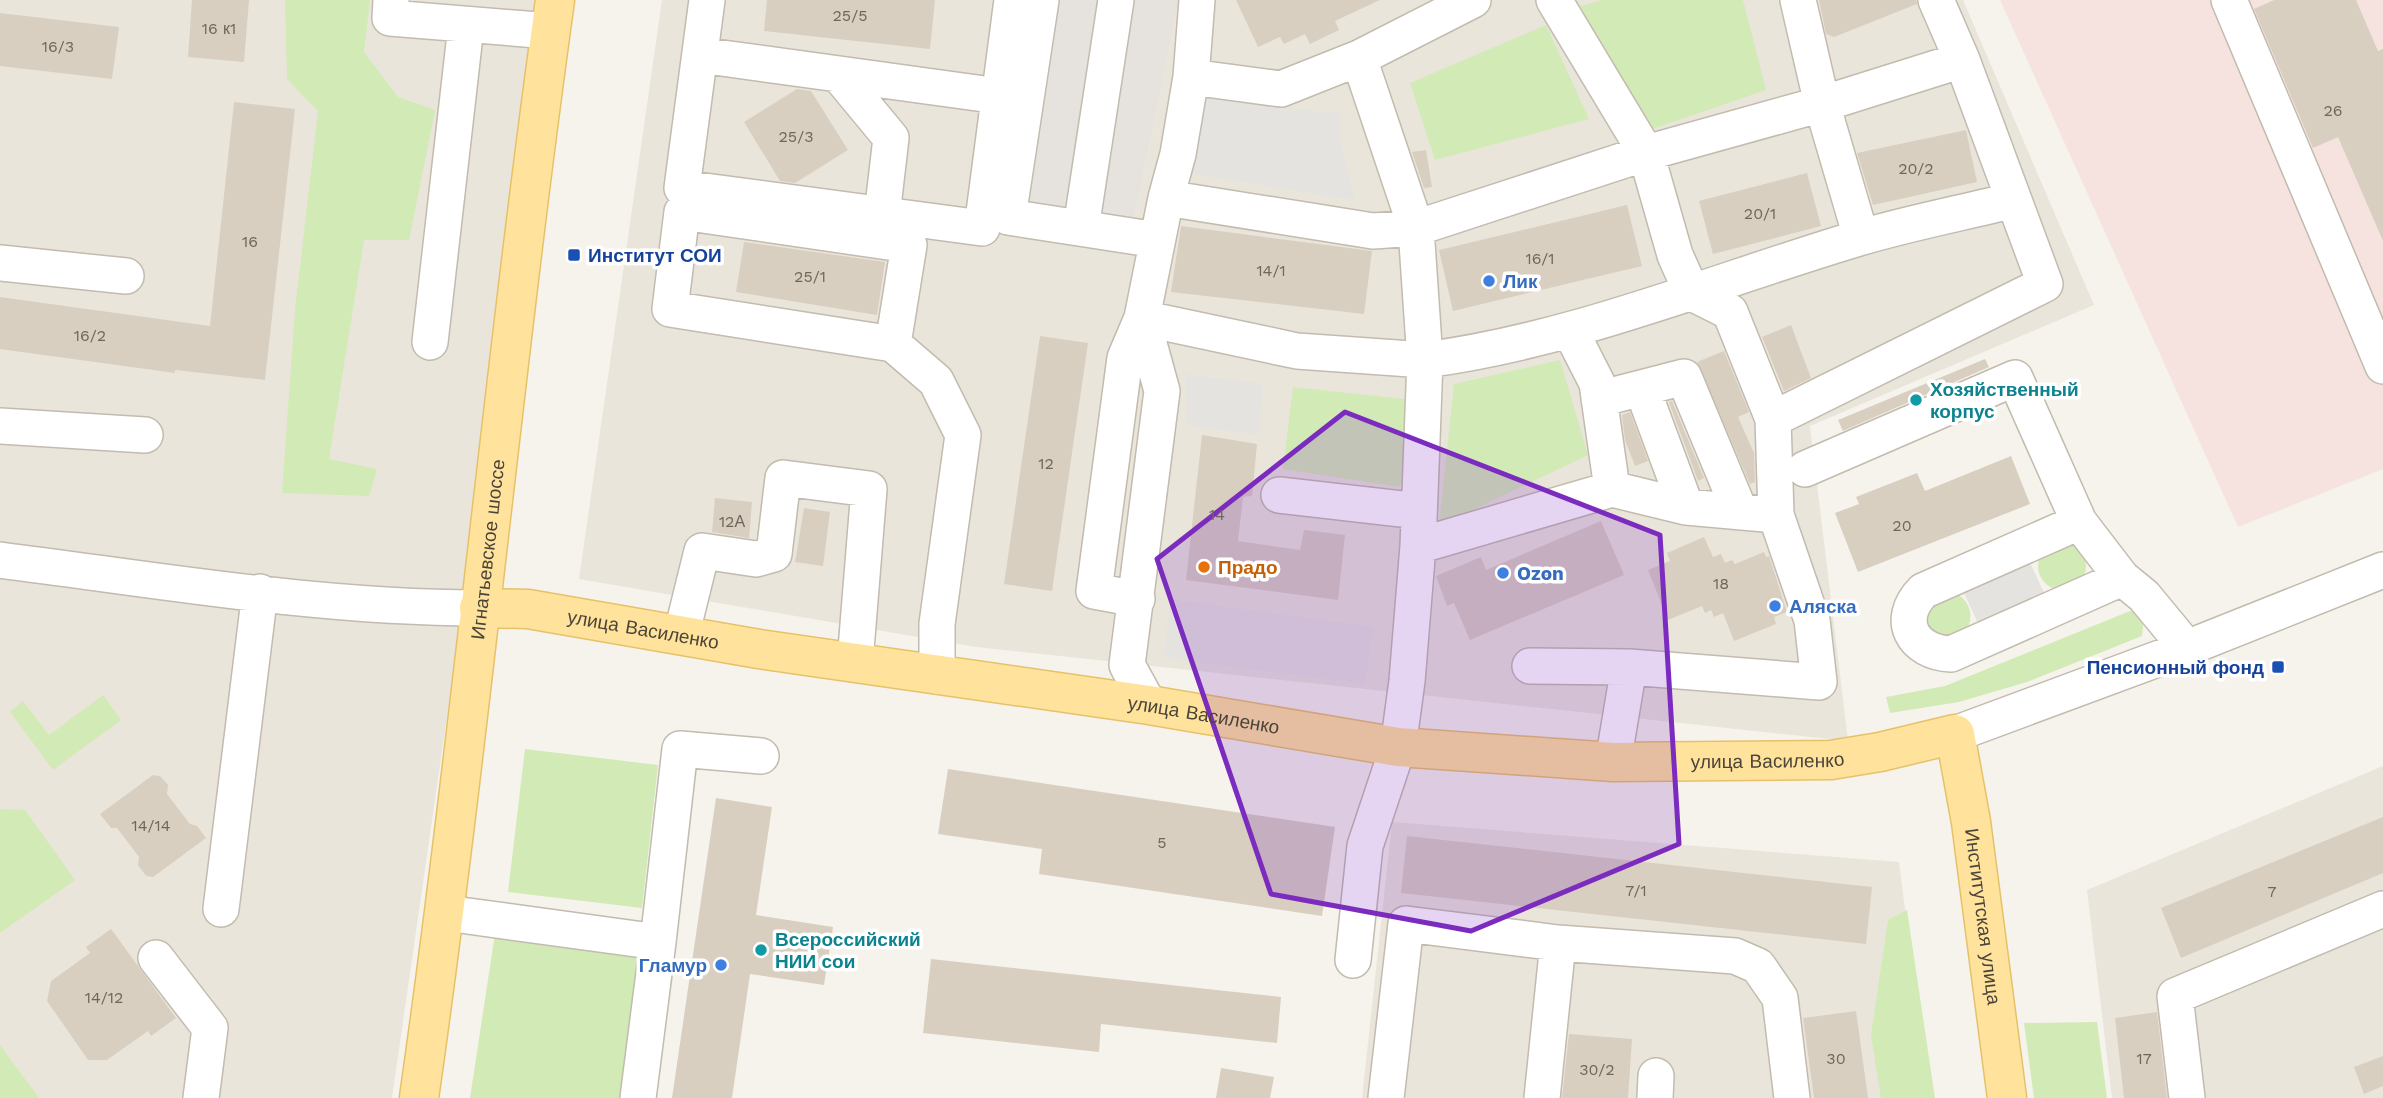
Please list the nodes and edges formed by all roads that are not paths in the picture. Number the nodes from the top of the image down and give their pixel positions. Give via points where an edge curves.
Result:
1 (391, 0) edge
2 (707, 0) edge
3 (1012, 0) edge
4 (1041, 0) edge
5 (1116, 0) edge
6 (1197, 0) edge
7 (1473, 0) edge
8 (1554, 0) edge
9 (1798, 0) edge
10 (1936, 0) edge
11 (2230, 0) edge
12 (552, 15) edge
13 (466, 26) junction
14 (700, 55) junction
15 (1359, 58) junction
16 (1962, 60) junction
17 (838, 74) junction
18 (1191, 77) junction
19 (999, 96) junction
20 (1822, 104) junction
21 (1646, 153) junction
22 (1166, 198) junction
23 (2014, 200) junction
24 (882, 215) junction
25 (1082, 228) junction
26 (1416, 228) junction
27 (1861, 237) junction
28 (1157, 240) junction
29 (0, 263) edge
30 (126, 276) dead end
31 (1692, 293) junction
32 (1142, 318) junction
33 (1571, 332) junction
34 (430, 342) dead end
35 (893, 344) junction
36 (1425, 360) junction
37 (2383, 366) edge
38 (1642, 388) junction
39 (1599, 399) junction
40 (1773, 419) junction
41 (0, 426) edge
42 (145, 435) dead end
43 (1805, 469) dead end
44 (1612, 489) junction
45 (1279, 495) dead end
46 (1686, 507) junction
47 (1419, 511) junction
48 (1740, 512) junction
49 (1776, 515) junction
50 (2079, 522) junction
51 (1418, 546) junction
52 (0, 560) edge
53 (2383, 570) edge
54 (2122, 578) junction
55 (260, 592) junction
56 (479, 608) junction
57 (681, 636) junction
58 (2187, 648) junction
59 (855, 662) junction
60 (1530, 666) dead end
61 (1629, 667) junction
62 (937, 676) junction
63 (1149, 705) junction
64 (1955, 734) junction
65 (1398, 747) junction
66 (761, 757) dead end
67 (1613, 762) junction
68 (221, 909) dead end
69 (2383, 909) edge
70 (446, 913) junction
71 (658, 942) junction
72 (1558, 943) junction
73 (156, 958) dead end
74 (1353, 960) dead end
75 (201, 1098) edge
76 (419, 1098) edge
77 (638, 1098) edge
78 (1387, 1098) edge
79 (1542, 1098) edge
80 (1792, 1098) edge
81 (2007, 1098) edge
82 (2187, 1098) edge

1 - 13 street via 390,18
2 - 14 street
3 - 19 street
4 - 25 street via 1008,217
5 - 25 street
6 - 18 street
7 - 15 street
8 - 21 street
9 - 20 street
10 - 16 street
11 - 37 street
12 - 13 street
12 - 56 main road, Игнатьевское шоссе
13 - 34 street
14 - 17 street
14 - 24 street via 682,188
15 - 18 street via 1281,89
15 - 26 street
16 - 20 street
16 - 23 street
17 - 19 street
17 - 24 street via 891,138
18 - 22 street
19 - 24 street via 982,228
20 - 21 street
20 - 27 street
21 - 26 street
21 - 31 street via 1675,255
22 - 26 street via 1373,231
22 - 28 street
23 - 27 street
23 - 40 street via 2045,284
25 - 28 street
26 - 36 street
27 - 31 street
28 - 32 street
29 - 30 street
31 - 33 street
31 - 40 street via 1730,312
32 - 36 street via 1297,351
32 - 63 street via 1162,391 1127,665
33 - 36 street
33 - 39 street via 1597,383
35 - 35 street via 670,309 682,212 909,246
35 - 62 street via 936,381 963,435 937,624
36 - 47 street
38 - 39 street
38 - 46 street
38 - 48 street via 1684,377
39 - 44 street
40 - 49 street
41 - 42 street
43 - 50 street via 2015,378
44 - 46 street
44 - 51 street
45 - 47 street
46 - 48 street
47 - 51 street
48 - 49 street
49 - 61 street via 1812,620 1819,682
50 - 54 street
50 - 54 street via 1923,591 1911,604 1913,635 1923,647 1951,654
51 - 65 street
52 - 55 street, улица Василенко
53 - 58 street, улица Василенко
54 - 58 street via 2144,596
55 - 56 street, улица Василенко via 423,608
55 - 68 street
56 - 57 main road, улица Василенко via 528,609
56 - 70 main road, Игнатьевское шоссе
57 - 59 main road, улица Василенко
57 - 59 street via 702,551 756,559 774,554 783,478 869,489
58 - 64 street, улица Василенко
59 - 62 main road, улица Василенко
60 - 61 street
61 - 67 street
62 - 63 main road, улица Василенко
63 - 65 main road, улица Василенко
64 - 67 main road, улица Василенко via 1831,760
64 - 81 main road, Институтская улица
65 - 67 main road, улица Василенко
65 - 74 street via 1365,846
66 - 71 street via 680,748
69 - 82 street via 2175,996
70 - 71 street
70 - 76 main road, Игнатьевское шоссе
71 - 77 street
72 - 78 street via 1406,924
72 - 79 street
72 - 80 street via 1735,956 1758,965 1780,998
73 - 75 street via 210,1028

